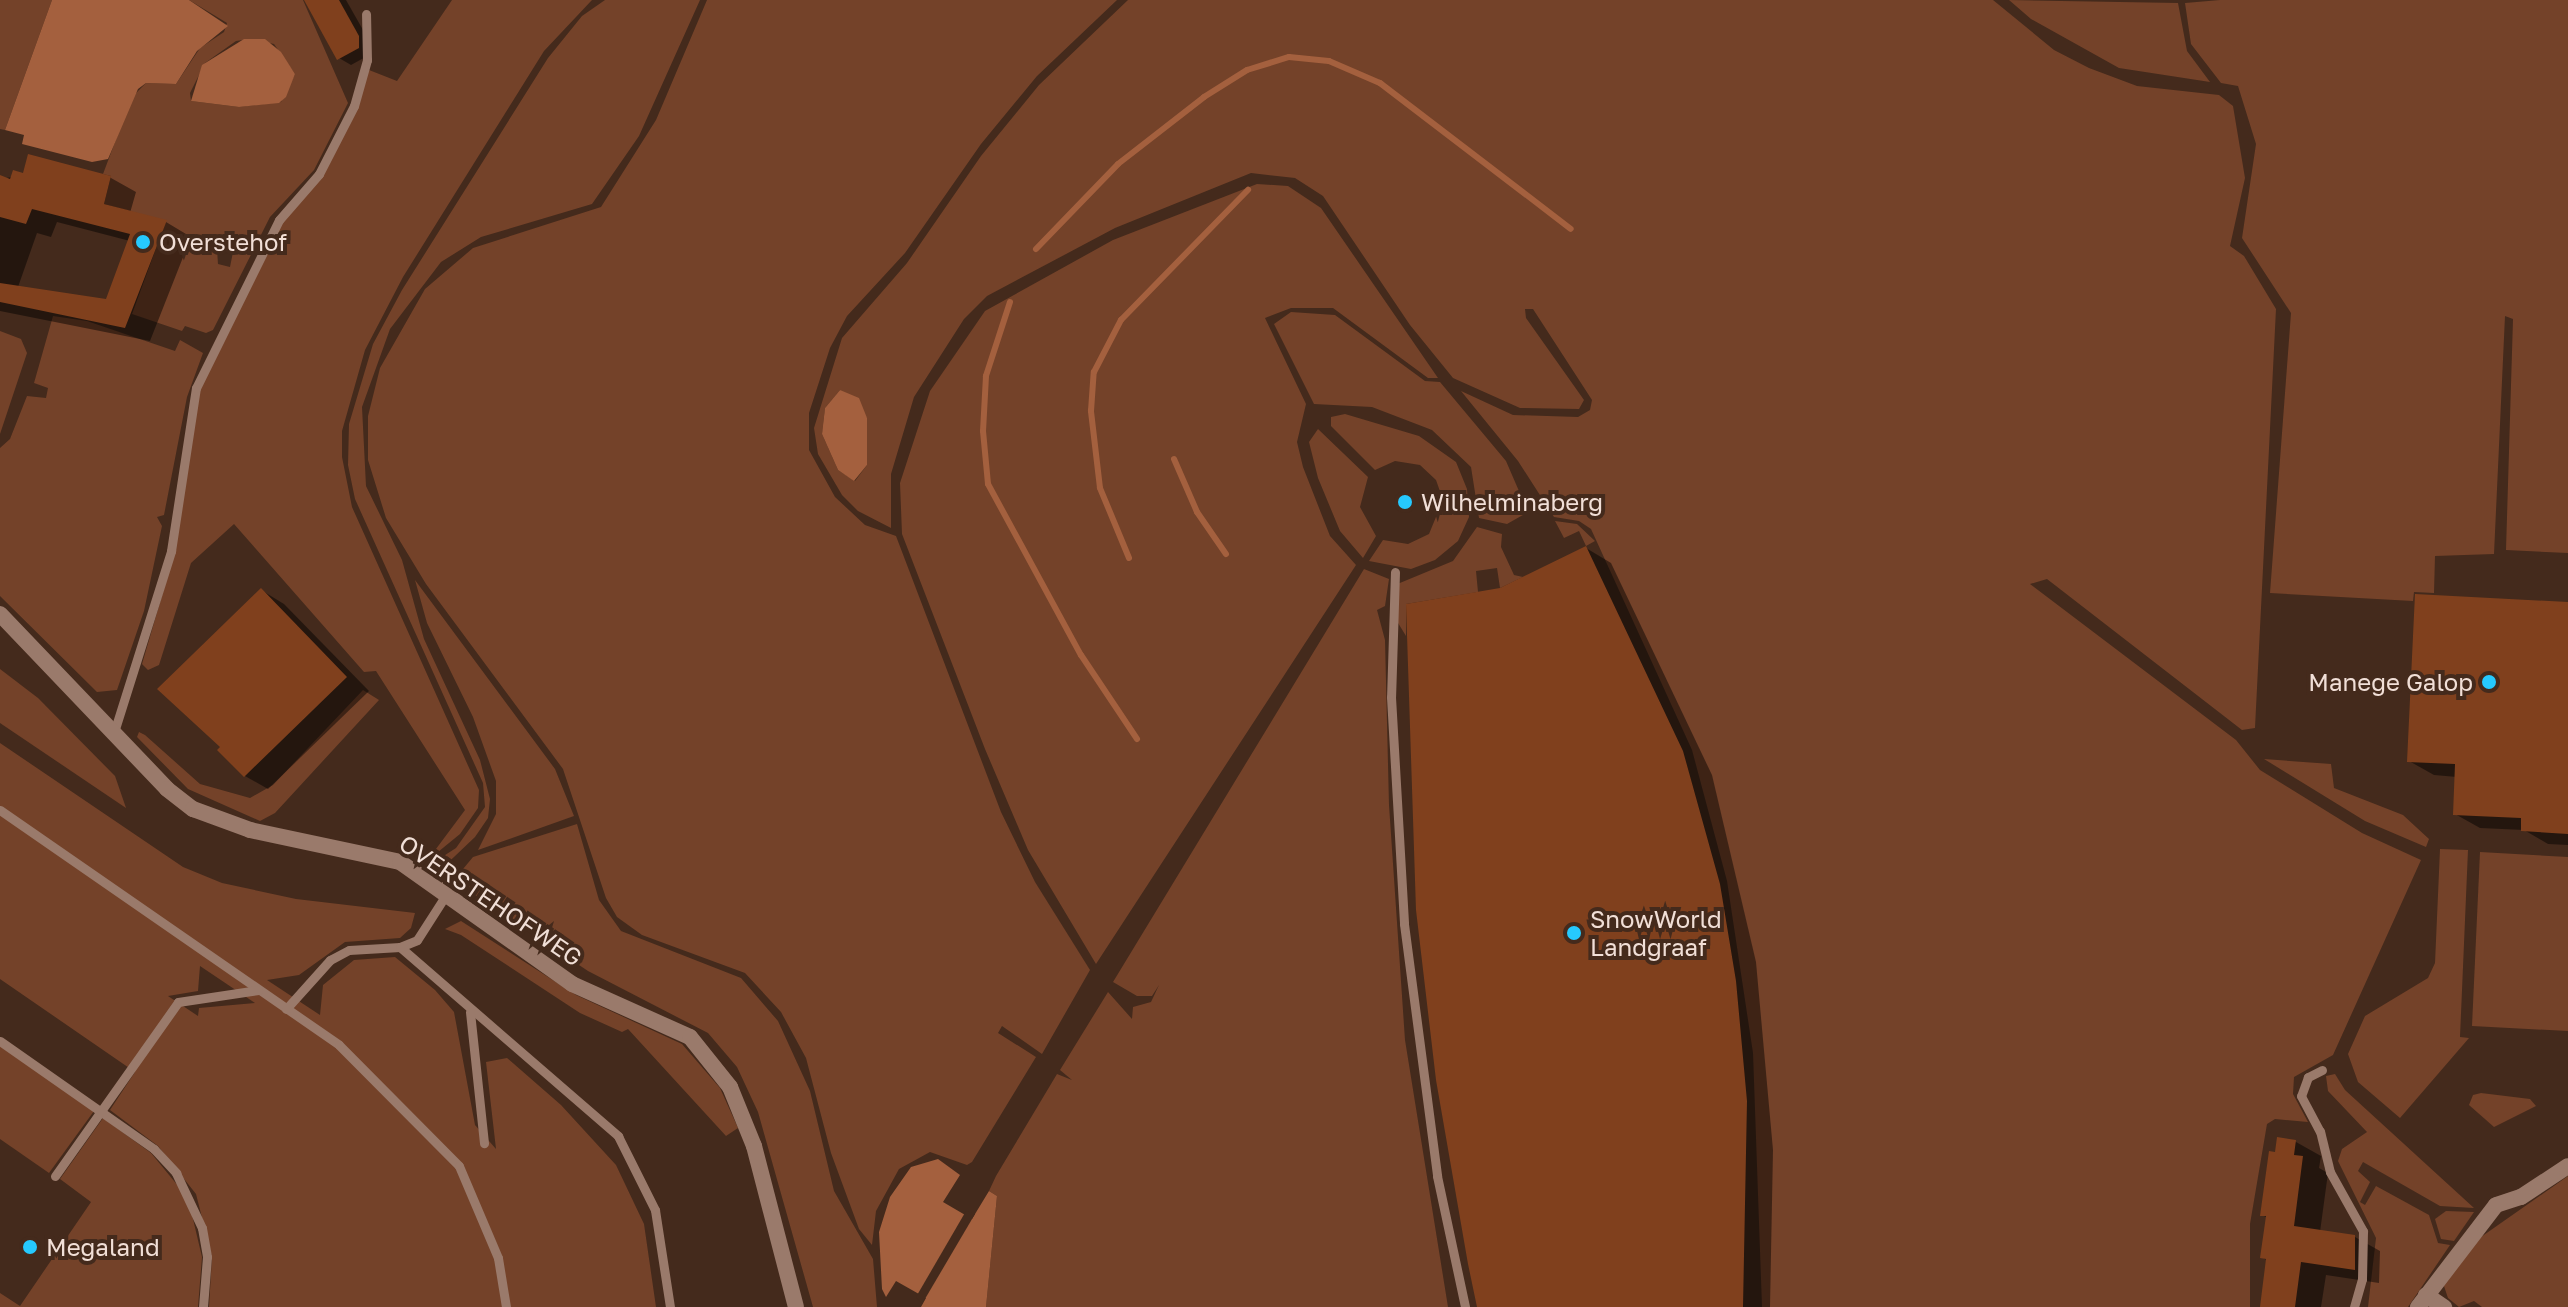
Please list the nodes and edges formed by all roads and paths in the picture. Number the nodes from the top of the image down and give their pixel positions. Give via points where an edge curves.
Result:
1 (366, 14) dead end
2 (1395, 572) dead end
3 (0, 614) edge
4 (115, 729) junction
5 (0, 810) edge
6 (444, 898) junction
7 (400, 947) junction
8 (258, 990) junction
9 (286, 1009) junction
10 (470, 1012) junction
11 (0, 1041) edge
12 (2322, 1070) dead end
13 (101, 1111) junction
14 (484, 1143) dead end
15 (2568, 1166) edge
16 (55, 1176) dead end
17 (2422, 1301) edge
18 (203, 1307) edge
19 (506, 1307) edge
20 (670, 1307) edge
21 (796, 1307) edge
22 (1465, 1307) edge
23 (2354, 1307) edge
24 (2444, 1307) edge

1 - 4 lane via 367,60 354,106 319,174 279,220 196,388 171,551
2 - 22 lane via 1391,697 1404,924 1437,1176
3 - 4 street, OVERSTEHOFWEG
4 - 6 street, OVERSTEHOFWEG via 167,789 193,809 250,830 376,853 400,862
5 - 8 lane
6 - 7 lane via 417,940
6 - 21 street, OVERSTEHOFWEG via 572,984 690,1037 711,1059 730,1087 754,1146
7 - 9 lane via 349,950 330,960
7 - 10 lane
8 - 9 lane
8 - 13 lane via 178,1002
9 - 19 lane via 339,1045 459,1166 498,1258
10 - 14 lane
10 - 20 lane via 618,1136 655,1210
11 - 13 lane
12 - 23 lane via 2308,1077 2301,1096 2320,1131 2330,1172 2363,1231 2362,1279
13 - 16 lane
13 - 18 lane via 154,1149 191,1197 207,1257
15 - 17 street via 2521,1197 2496,1205
17 - 24 street

